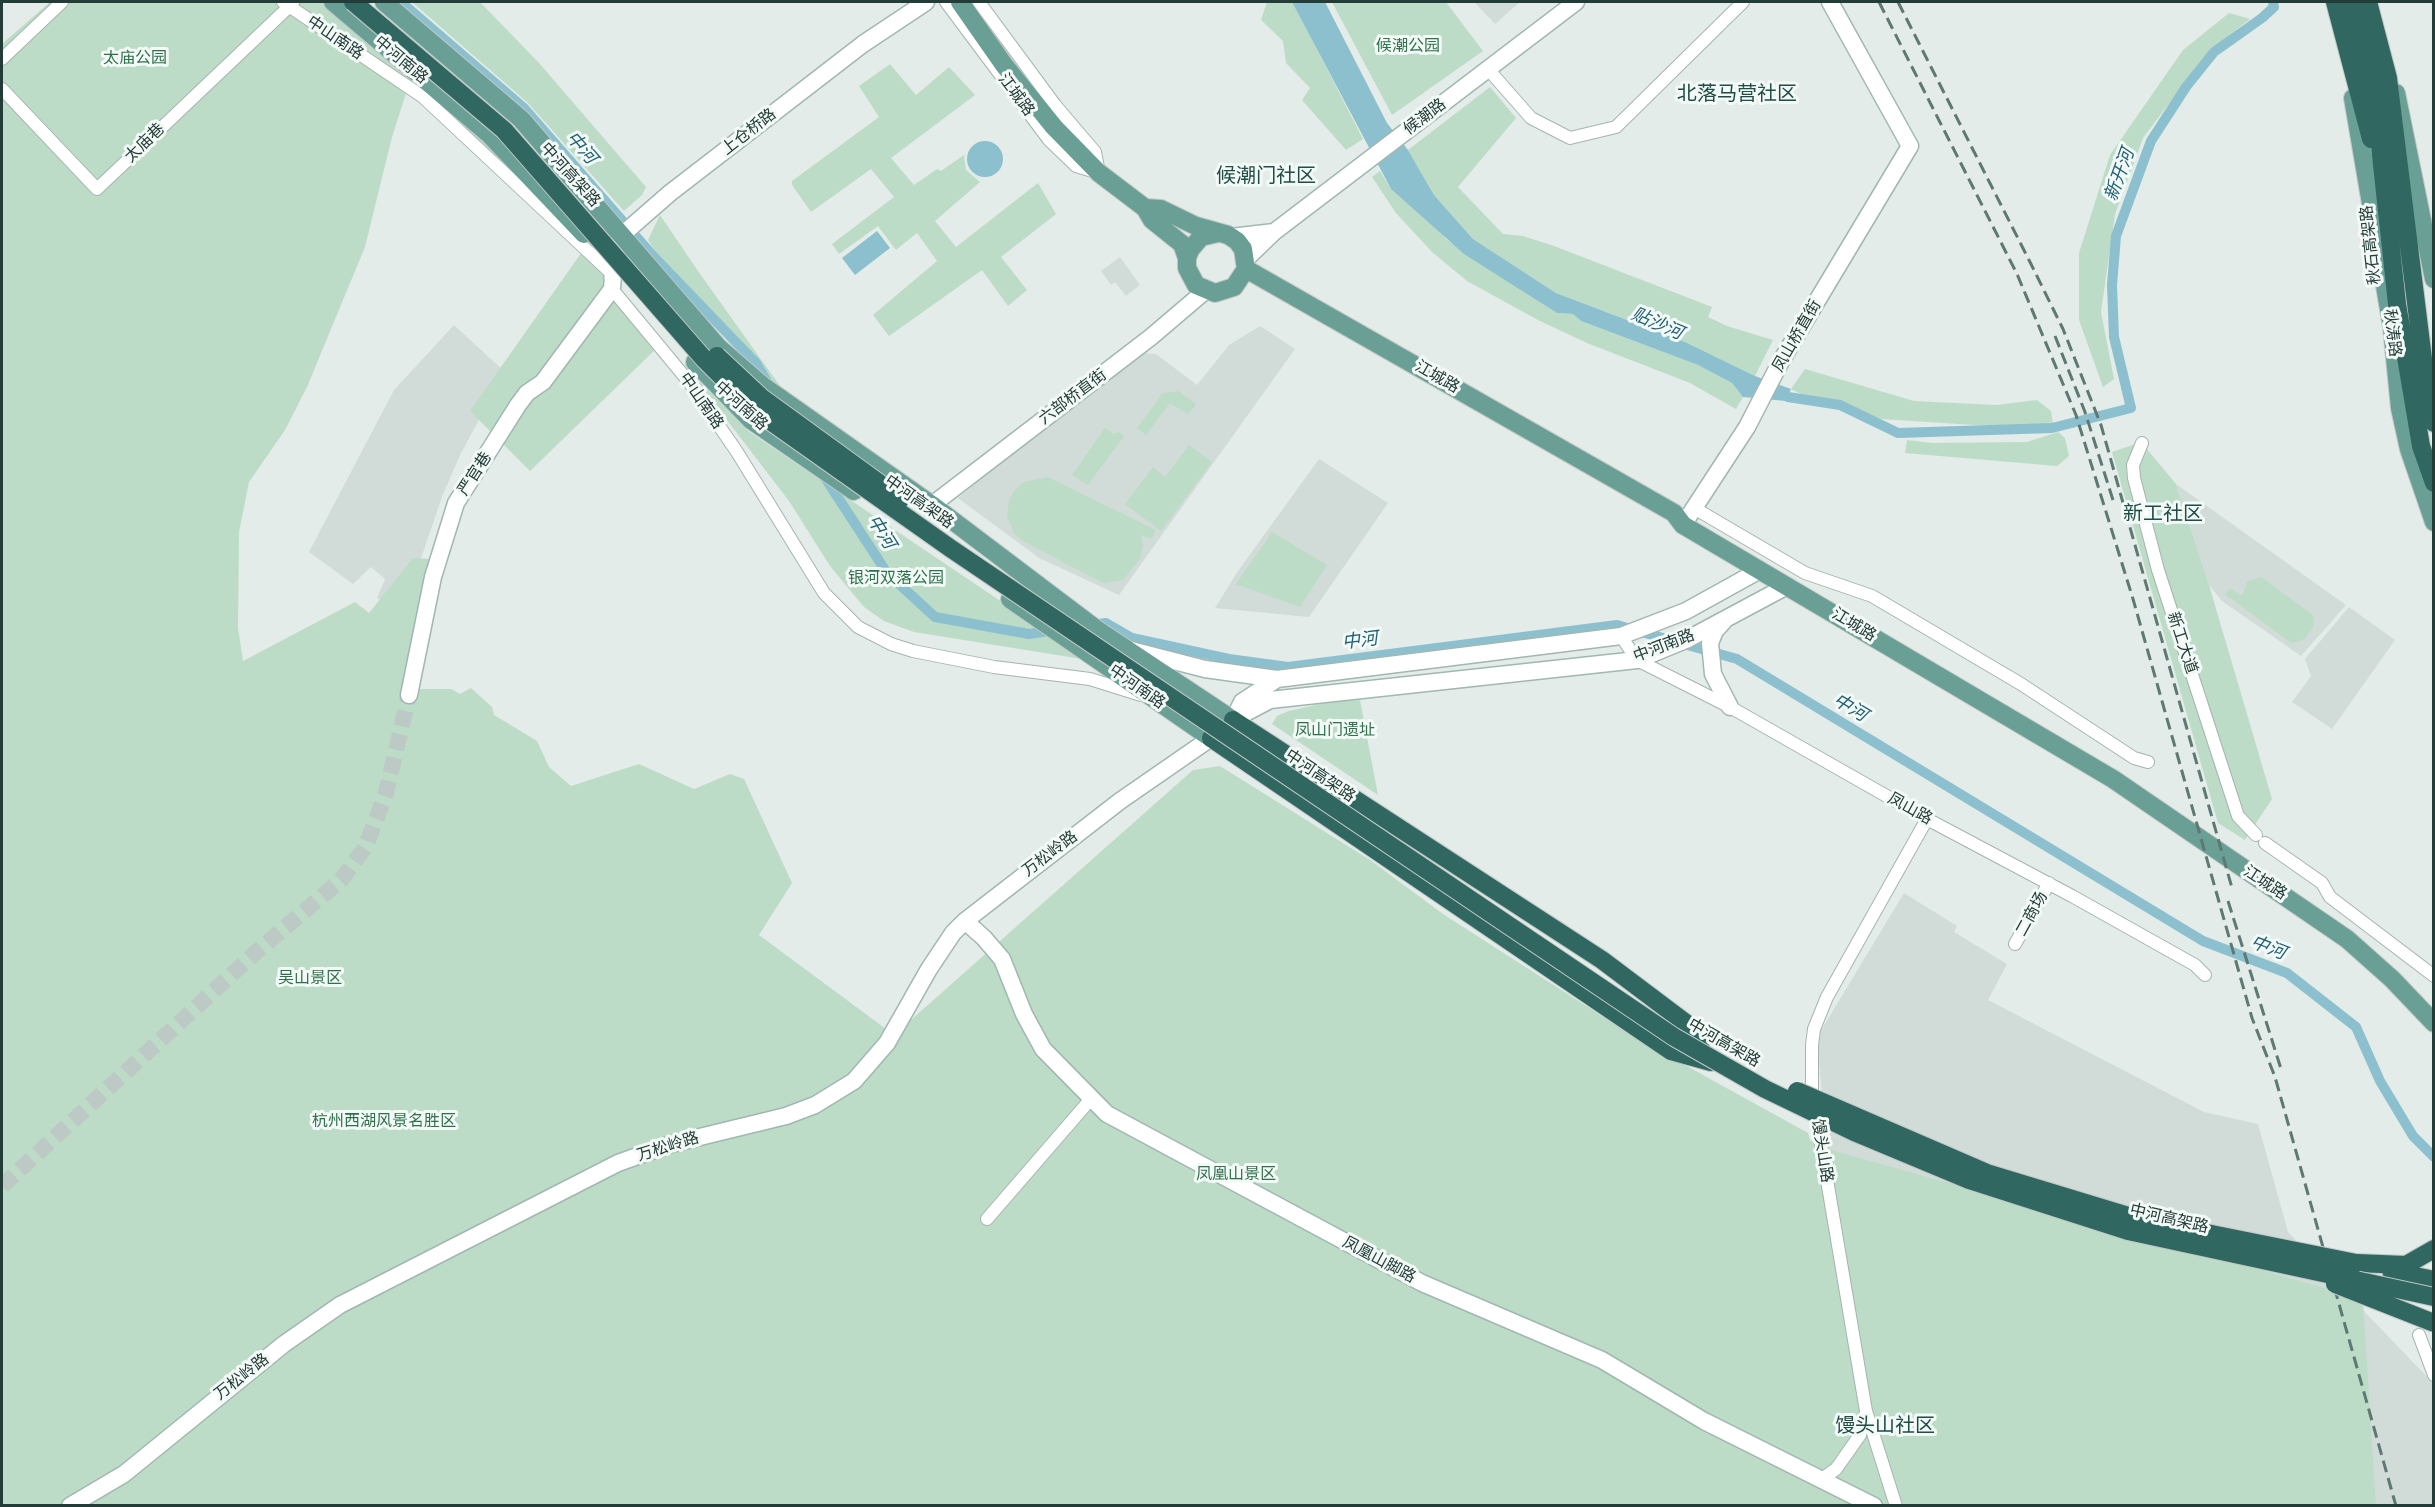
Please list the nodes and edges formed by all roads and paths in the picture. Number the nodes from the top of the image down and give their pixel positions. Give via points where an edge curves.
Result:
1 (62, 2) edge
2 (333, 2) edge
3 (353, 2) edge
4 (371, 2) edge
5 (384, 2) edge
6 (926, 2) edge
7 (946, 2) edge
8 (960, 2) edge
9 (979, 2) edge
10 (1576, 2) edge
11 (1743, 2) edge
12 (1830, 2) edge
13 (2327, 2) edge
14 (2335, 2) edge
15 (2351, 2) edge
16 (2368, 2) edge
17 (2374, 2) edge
18 (289, 3) edge
19 (2, 59) edge
20 (1488, 69) junction
21 (2391, 73) junction
22 (2, 89) edge
23 (1099, 172) junction
24 (2384, 184) junction
25 (1145, 208) junction
26 (628, 229) junction
27 (1274, 232) junction
28 (1224, 235) junction
29 (1187, 258) junction
30 (1246, 264) junction
31 (615, 267) junction
32 (2433, 279) edge
33 (612, 289) junction
34 (1205, 291) junction
35 (2433, 375) edge
36 (2433, 423) edge
37 (2142, 443) dead end
38 (2433, 483) edge
39 (935, 503) junction
40 (1694, 508) junction
41 (2433, 522) edge
42 (1683, 525) junction
43 (1760, 570) junction
44 (1787, 586) junction
45 (1728, 617) junction
46 (1623, 635) junction
47 (1127, 649) junction
48 (1637, 660) junction
49 (1277, 680) junction
50 (409, 695) tunnel mouth
51 (1156, 700) junction
52 (1730, 707) junction
53 (1233, 720) junction
54 (1211, 738) junction
55 (2148, 762) dead end
56 (1927, 819) junction
57 (2049, 883) junction
58 (965, 921) junction
59 (2015, 944) dead end
60 (2205, 975) dead end
61 (2433, 976) edge
62 (2433, 1023) edge
63 (1703, 1039) junction
64 (1727, 1067) junction
65 (1090, 1100) junction
66 (987, 1220) dead end
67 (2432, 1250) edge
68 (2356, 1263) junction
69 (2292, 1266) junction
70 (2433, 1280) edge
71 (2433, 1297) edge
72 (2433, 1323) edge
73 (2419, 1335) dead end
74 (2433, 1375) edge
75 (1866, 1411) junction
76 (1822, 1479) junction
77 (70, 1506) edge
78 (1874, 1506) edge
79 (1896, 1506) edge

1 - 19 street
2 - 31 main road, 中河南路 via 490,135
3 - 64 highway, 中河高架路, bridge via 504,130 705,360 756,411 1239,746 1674,1037
4 - 63 highway, 中河高架路, bridge via 511,121 714,353 762,398 1078,627
5 - 26 main road, 中河南路 via 521,119
6 - 26 street, 上仓桥路 via 863,44
7 - 23 street, 江城路 via 1049,140 1076,166
8 - 23 main road, 江城路 via 1047,118
9 - 23 street, 江城路 via 1095,152
10 - 20 street, 候潮路
11 - 20 street via 1616,127 1570,138 1531,117
12 - 40 street, 凤山桥直街 via 1910,146
13 - 41 main road, 秋涛路 via 2343,41 2392,327 2400,408
14 - 24 highway
15 - 24 highway, 秋石高架路 via 2373,81
16 - 36 highway via 2388,78
17 - 21 main road
18 - 22 street, 太庙巷 via 97,189
18 - 33 street, 中山南路 via 423,97 610,272
20 - 27 street, 候潮路
21 - 32 main road
21 - 35 highway via 2415,216
23 - 25 main road, 江城路
24 - 38 highway, 秋石高架路 via 2411,396
25 - 28 main road, 江城路 via 1161,209
25 - 29 main road, 江城路 via 1152,220 1182,244
26 - 31 street via 615,249
26 - 39 main road, 中河南路 via 718,347 764,387
27 - 28 street
27 - 30 street, 候潮路
28 - 29 main road via 1201,237
28 - 30 main road, 江城路 via 1243,249
29 - 34 main road, 江城路 via 1190,277
30 - 34 main road via 1234,287 1215,293
30 - 42 main road, 江城路 via 1674,513
31 - 33 street
31 - 51 main road, 中河南路 via 698,366 751,420
33 - 50 street, 严官巷 via 543,382 518,405 456,503 433,577
33 - 51 street, 中山南路 via 689,382 824,593 858,627 913,651 994,667 1090,679
34 - 39 street, 六部桥直街
37 - 61 street, 新工大道 via 2133,465 2134,478 2158,570 2238,816 2260,839 2322,884 2330,897
39 - 47 main road, 中河南路
40 - 42 street, 凤山桥直街
40 - 55 street via 1805,573 1872,596 2134,758
42 - 43 main road, 江城路
43 - 44 main road, 江城路
43 - 46 street, 中河南路 via 1686,611
44 - 45 street, 中河南路
44 - 62 main road, 江城路 via 2114,779 2347,939
45 - 48 street, 中河南路
45 - 52 street via 1715,630 1710,643 1717,684
46 - 48 street, 凤山路
46 - 49 street, 中河南路
47 - 49 street, 中河南路 via 1204,669
47 - 53 main road, 中河南路
48 - 52 street, 凤山路
48 - 53 street, 中河南路 via 1270,700
49 - 53 street via 1242,702
51 - 54 main road, 中河南路
52 - 56 street, 凤山路
53 - 54 street, 万松岭路
53 - 63 highway via 1602,960
54 - 58 street, 万松岭路 via 1120,801
54 - 64 highway, bridge via 1671,1051
56 - 57 street, 凤山路
56 - 75 street, 馒头山路 via 1827,997 1812,1045 1813,1099
57 - 59 street, 二商场
57 - 60 street, 凤山路 via 2194,965
58 - 65 street, 凤凰山脚路 via 1002,959 1043,1049
58 - 77 street, 万松岭路 via 934,960 878,1056 837,1093 786,1116 671,1144 618,1163 340,1305 276,1350 133,1468
63 - 68 highway, 中河高架路, bridge via 1772,1080 1987,1173 2142,1220
64 - 69 highway, 中河高架路, bridge via 1854,1132 1970,1180 2128,1231
65 - 66 street
65 - 76 street, 凤凰山脚路 via 1114,1119 1413,1278 1602,1360 1704,1421
67 - 68 highway via 2406,1265
68 - 70 highway, 中河高架路
69 - 71 highway, 中河高架路, bridge
69 - 72 highway, bridge
73 - 74 street
75 - 76 street via 1860,1435 1836,1469
75 - 79 street, 馒头山路
76 - 78 street, 凤凰山脚路

